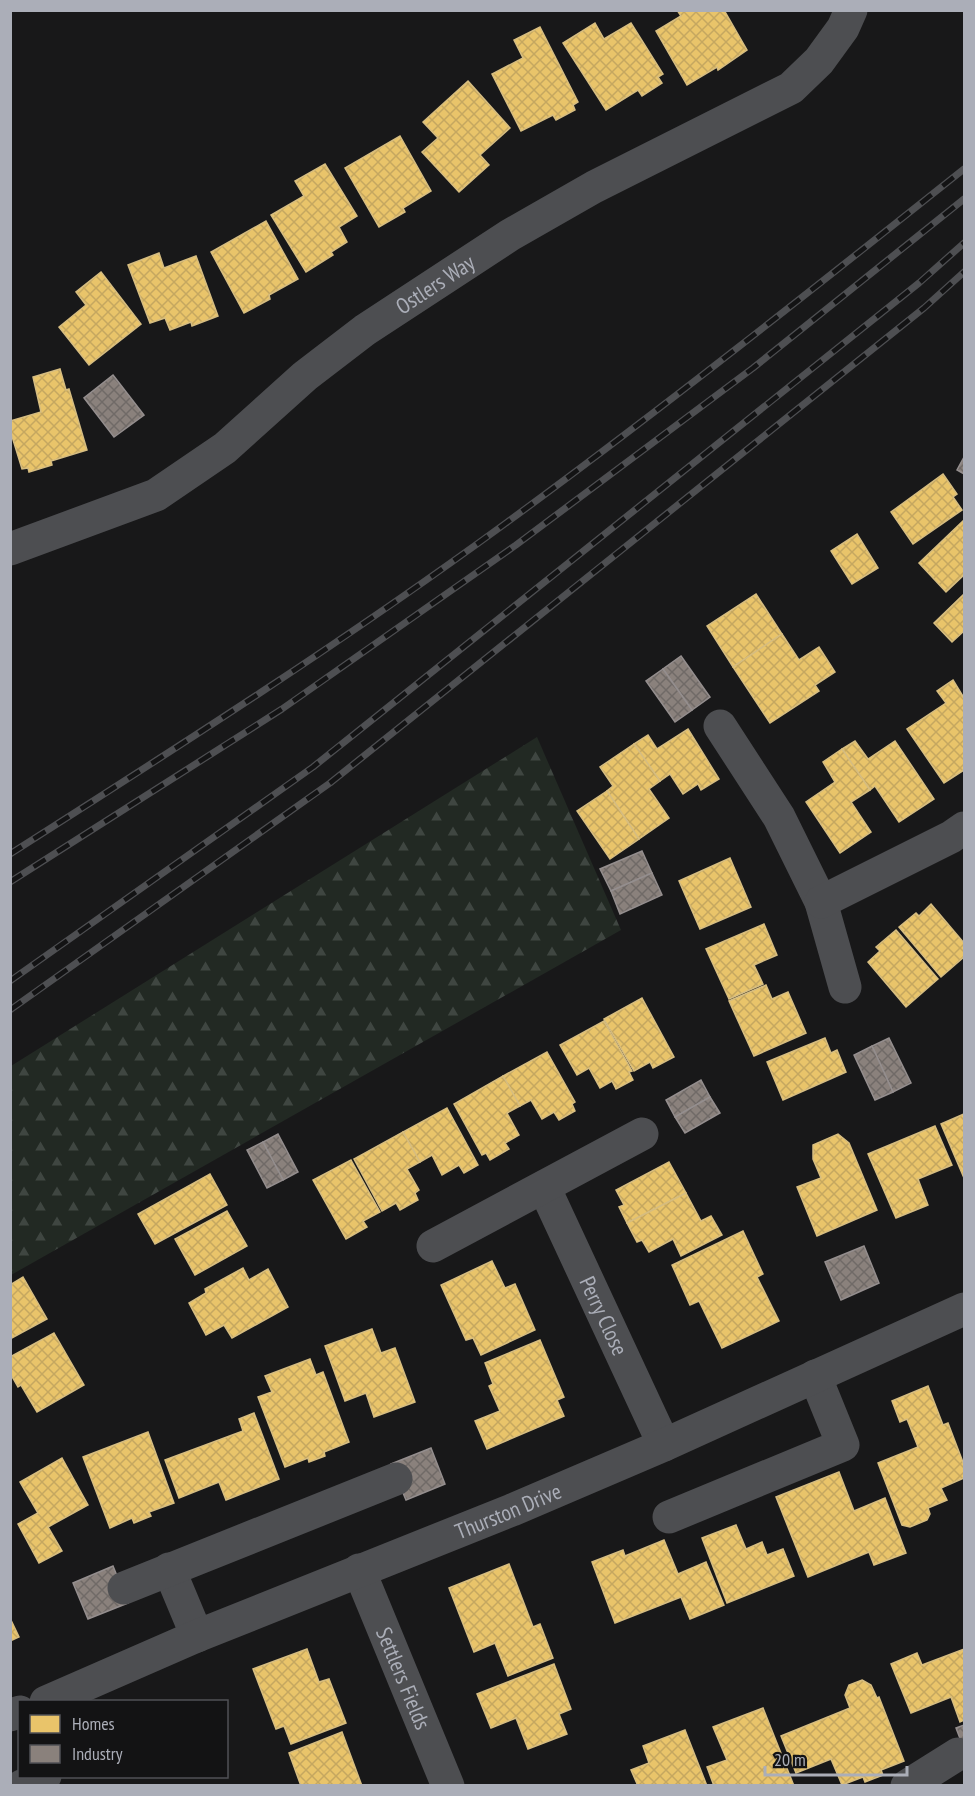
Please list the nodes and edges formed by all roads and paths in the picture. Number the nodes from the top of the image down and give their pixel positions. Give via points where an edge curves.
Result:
1 (851, 10) edge
2 (10, 549) edge
3 (720, 726) dead end
4 (964, 828) edge
5 (821, 902) junction
6 (845, 987) dead end
7 (642, 1134) dead end
8 (544, 1187) junction
9 (433, 1246) dead end
10 (964, 1309) edge
11 (815, 1376) junction
12 (664, 1445) junction
13 (396, 1479) dead end
14 (669, 1517) dead end
15 (170, 1569) junction
16 (359, 1570) junction
17 (124, 1588) dead end
18 (197, 1636) junction
19 (49, 1700) edge
20 (958, 1754) dead end
21 (40, 1778) edge
22 (22, 1785) edge
23 (447, 1785) edge
24 (907, 1785) edge

1 - 2 street, Ostlers Way via 819,61 791,88 594,187 510,235 365,330 305,376 225,448 156,495
3 - 5 street via 778,817
4 - 5 street
5 - 6 street
7 - 8 street
8 - 9 street
8 - 12 street, Perry Close
10 - 11 street, Thurston Drive
11 - 12 street, Thurston Drive
11 - 14 street via 843,1445
12 - 16 street, Thurston Drive
13 - 15 street
15 - 17 street
15 - 18 street
16 - 18 street, Thurston Drive
16 - 23 street, Settlers Fields
18 - 19 street, Thurston Drive
20 - 24 street
21 - 22 street

